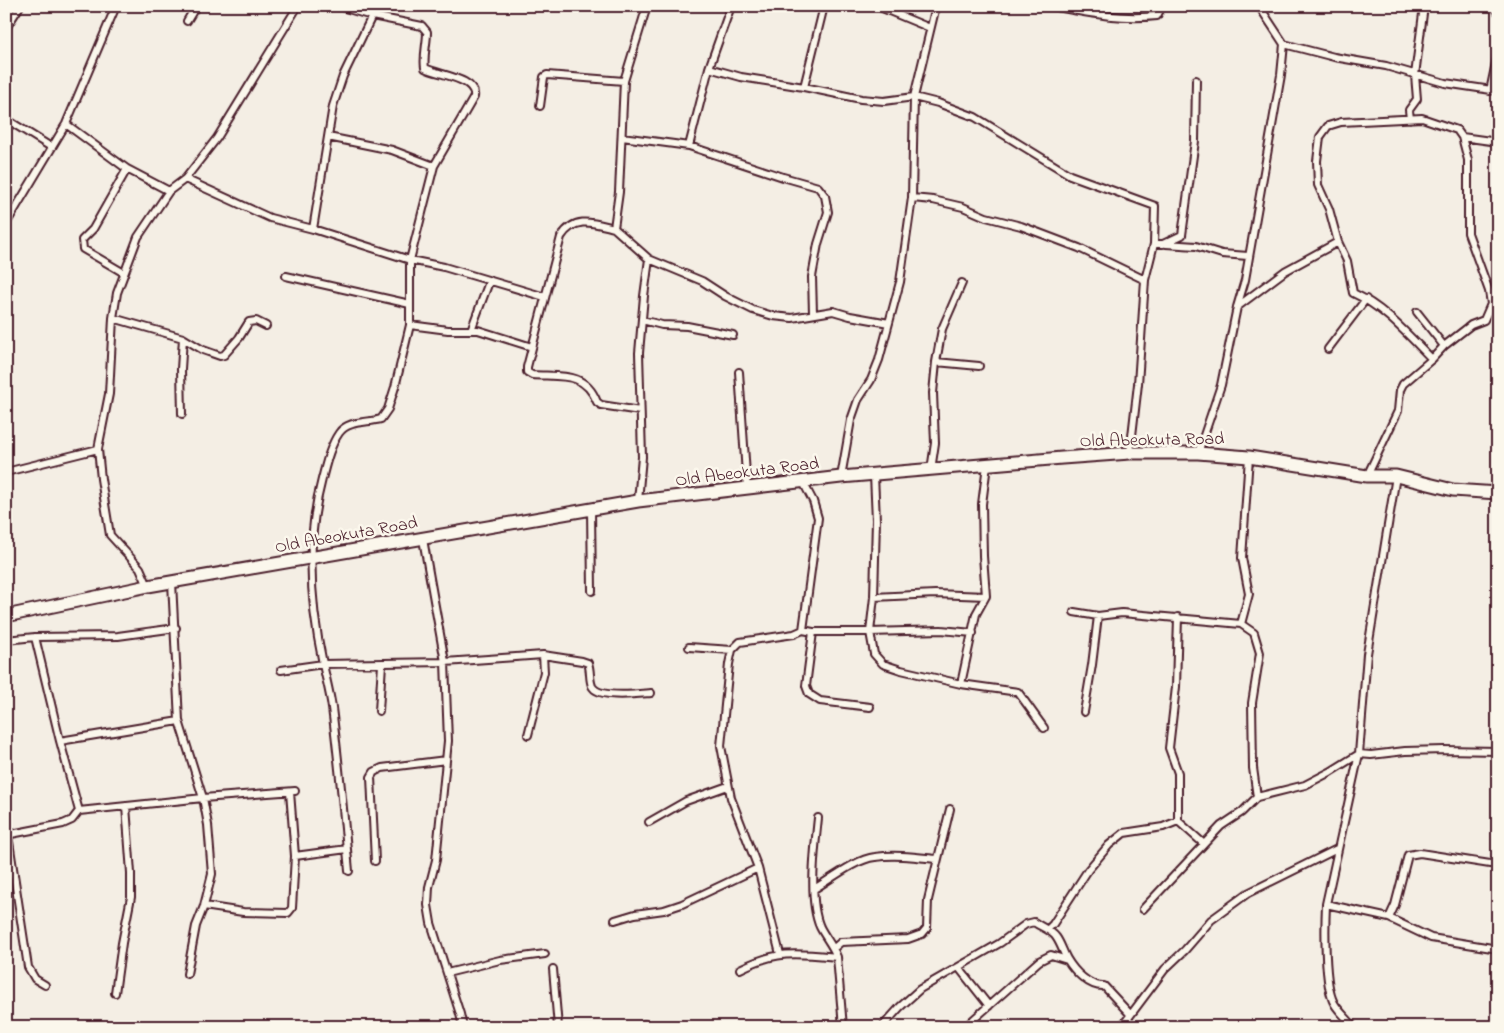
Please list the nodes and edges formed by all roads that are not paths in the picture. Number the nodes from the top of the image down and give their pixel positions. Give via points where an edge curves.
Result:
1 (20, 6) edge
2 (106, 6) edge
3 (196, 6) edge
4 (298, 6) edge
5 (338, 6) edge
6 (647, 6) edge
7 (731, 6) edge
8 (824, 6) edge
9 (877, 6) edge
10 (936, 6) edge
11 (1052, 6) edge
12 (1162, 6) edge
13 (1259, 6) edge
14 (1424, 6) edge
15 (1495, 6) edge
16 (115, 8) edge
17 (1498, 12) edge
18 (372, 16) junction
19 (187, 22) dead end
20 (6, 28) edge
21 (930, 28) junction
22 (1284, 44) junction
23 (1498, 53) edge
24 (710, 68) junction
25 (1415, 75) junction
26 (1196, 80) dead end
27 (624, 81) junction
28 (804, 86) junction
29 (1490, 91) junction
30 (1498, 91) edge
31 (914, 97) junction
32 (540, 106) dead end
33 (6, 119) edge
34 (1410, 119) junction
35 (66, 124) junction
36 (328, 137) junction
37 (622, 137) junction
38 (1462, 137) junction
39 (1498, 142) edge
40 (689, 146) junction
41 (51, 147) junction
42 (434, 166) junction
43 (127, 169) junction
44 (185, 179) junction
45 (169, 191) junction
46 (912, 198) junction
47 (6, 224) edge
48 (614, 228) junction
49 (312, 229) junction
50 (1338, 242) junction
51 (1154, 244) junction
52 (1163, 244) junction
53 (1248, 256) junction
54 (649, 259) junction
55 (410, 260) junction
56 (124, 273) junction
57 (286, 276) dead end
58 (1145, 280) junction
59 (489, 282) junction
60 (962, 283) dead end
61 (545, 297) junction
62 (1366, 299) junction
63 (410, 304) junction
64 (1237, 307) junction
65 (1417, 312) dead end
66 (813, 313) junction
67 (113, 318) junction
68 (642, 320) junction
69 (889, 323) junction
70 (410, 325) junction
71 (266, 326) dead end
72 (471, 330) junction
73 (733, 335) dead end
74 (183, 338) junction
75 (1444, 346) junction
76 (532, 347) junction
77 (1328, 348) dead end
78 (1432, 359) junction
79 (936, 362) junction
80 (979, 366) dead end
81 (740, 372) dead end
82 (640, 410) junction
83 (182, 414) dead end
84 (98, 449) junction
85 (1130, 453) junction
86 (1198, 454) junction
87 (1249, 457) junction
88 (987, 465) junction
89 (931, 470) junction
90 (6, 472) edge
91 (874, 475) junction
92 (1367, 476) junction
93 (1396, 476) junction
94 (841, 477) junction
95 (803, 482) junction
96 (746, 489) junction
97 (1498, 493) edge
98 (638, 501) junction
99 (590, 510) junction
100 (423, 538) junction
101 (311, 557) junction
102 (172, 582) junction
103 (148, 586) junction
104 (592, 591) dead end
105 (986, 596) junction
106 (874, 597) junction
107 (1074, 612) dead end
108 (6, 616) edge
109 (1098, 616) junction
110 (1178, 617) junction
111 (1241, 624) junction
112 (176, 628) junction
113 (803, 630) junction
114 (813, 632) junction
115 (870, 632) junction
116 (973, 633) junction
117 (35, 638) junction
118 (6, 640) edge
119 (689, 647) dead end
120 (732, 650) junction
121 (543, 655) junction
122 (445, 662) junction
123 (323, 664) junction
124 (382, 664) junction
125 (281, 670) dead end
126 (961, 684) junction
127 (651, 693) dead end
128 (870, 707) dead end
129 (379, 710) dead end
130 (1084, 712) dead end
131 (179, 722) junction
132 (1044, 728) dead end
133 (528, 735) dead end
134 (60, 741) junction
135 (1498, 750) edge
136 (1359, 754) junction
137 (446, 760) junction
138 (728, 786) junction
139 (1257, 797) junction
140 (203, 798) junction
141 (126, 806) junction
142 (950, 809) dead end
143 (79, 811) junction
144 (818, 818) dead end
145 (1178, 821) junction
146 (649, 822) dead end
147 (7, 835) edge
148 (1204, 844) junction
149 (347, 849) junction
150 (1337, 849) junction
151 (295, 856) junction
152 (937, 859) junction
153 (375, 861) dead end
154 (1490, 864) dead end
155 (758, 868) junction
156 (349, 871) dead end
157 (814, 889) junction
158 (1326, 904) junction
159 (204, 906) junction
160 (1143, 909) dead end
161 (1389, 918) junction
162 (615, 920) dead end
163 (1048, 929) junction
164 (834, 948) junction
165 (1498, 949) edge
166 (545, 954) dead end
167 (780, 954) junction
168 (837, 957) junction
169 (1068, 960) junction
170 (959, 968) junction
171 (552, 969) dead end
172 (740, 969) dead end
173 (447, 973) junction
174 (187, 974) dead end
175 (45, 985) dead end
176 (115, 993) dead end
177 (989, 1006) junction
178 (1130, 1014) junction
179 (463, 1027) edge
180 (558, 1027) edge
181 (843, 1027) edge
182 (882, 1027) edge
183 (964, 1027) edge
184 (1119, 1027) edge
185 (1354, 1027) edge

1 - 20 street
2 - 16 street
3 - 19 street
4 - 44 street via 224,127
5 - 18 street
6 - 27 street
7 - 24 street
8 - 28 street
9 - 21 street
10 - 21 street
11 - 12 street via 1110,17 1135,18 1157,16
13 - 22 street
14 - 25 street
15 - 17 street
16 - 35 street
18 - 36 street via 333,106
18 - 42 street via 422,26 427,32 425,68 466,82 474,88 474,97
21 - 31 street
22 - 25 street
22 - 53 street
23 - 29 street
24 - 28 street via 741,77
24 - 40 street
25 - 29 street
25 - 34 street via 1417,99 1409,110
26 - 52 street via 1195,141 1182,235
27 - 32 street via 547,74
27 - 37 street
28 - 31 street via 884,101
29 - 30 street
31 - 46 street
31 - 51 street via 938,102 975,117 1070,175 1155,206
33 - 41 street
34 - 38 street via 1422,118 1439,123 1457,130
34 - 50 street via 1341,122 1328,126 1320,137 1316,161 1318,185
35 - 41 street
35 - 43 street
36 - 42 street via 392,150
36 - 49 street
37 - 40 street
37 - 48 street via 620,192
38 - 39 street
38 - 75 street via 1468,160 1468,233 1491,304 1484,320 1471,325
40 - 66 street via 818,187 825,196 828,212 812,277
41 - 47 street
42 - 55 street
43 - 45 street
43 - 56 street via 93,229 82,240 83,249
44 - 45 street
44 - 49 street via 270,218
45 - 56 street via 138,237
46 - 58 street via 963,206 986,217 1021,226 1079,248
46 - 69 street via 900,282
48 - 54 street
48 - 61 street via 588,221 565,230
49 - 55 street
50 - 62 street via 1347,261 1353,293
50 - 64 street via 1285,271
51 - 52 street
51 - 58 street
52 - 53 street via 1177,243 1222,254
53 - 64 street
54 - 66 street via 702,281 753,310 792,318
54 - 68 street
55 - 59 street
55 - 63 street
56 - 67 street
57 - 63 street
58 - 85 street
59 - 61 street
59 - 72 street
60 - 79 street via 942,329
61 - 76 street
62 - 77 street
62 - 78 street via 1383,311
63 - 70 street
64 - 86 street via 1221,385
65 - 75 street
66 - 69 street via 834,311
67 - 74 street
67 - 84 street via 109,394
68 - 73 street
68 - 82 street
69 - 94 street via 871,380 858,400
70 - 72 street
70 - 101 street via 388,409 381,419 351,424 340,432 328,458 317,497
71 - 74 street via 250,322 222,356 203,350
72 - 76 street
74 - 83 street
75 - 78 street
76 - 82 street via 526,367 532,375 573,378 584,382 601,405
78 - 92 street via 1403,384 1398,411
79 - 80 street
79 - 89 street via 933,393 936,443
81 - 96 street
82 - 98 street via 642,457
84 - 90 street
84 - 103 street via 108,530 113,540 140,568
85 - 86 highway, Old Abeokuta Road
85 - 88 highway, Old Abeokuta Road
86 - 87 highway, Old Abeokuta Road
87 - 92 highway, Old Abeokuta Road
87 - 111 street via 1242,558 1249,594
88 - 89 highway, Old Abeokuta Road
88 - 105 street via 982,504
89 - 91 highway, Old Abeokuta Road
91 - 94 highway, Old Abeokuta Road
91 - 106 street
92 - 93 highway, Old Abeokuta Road
93 - 97 highway, Old Abeokuta Road via 1453,490
93 - 136 street via 1367,654
94 - 95 highway, Old Abeokuta Road
95 - 96 highway, Old Abeokuta Road
95 - 113 street via 818,518
96 - 98 highway, Old Abeokuta Road
98 - 99 highway, Old Abeokuta Road
99 - 100 highway, Old Abeokuta Road
99 - 104 street
100 - 101 highway, Old Abeokuta Road
100 - 122 street
101 - 102 highway, Old Abeokuta Road
101 - 123 street
102 - 103 highway, Old Abeokuta Road
102 - 112 street
103 - 108 highway, Old Abeokuta Road
105 - 106 street
105 - 116 street via 976,614
106 - 115 street
107 - 109 street
109 - 110 street via 1122,612
109 - 130 street
110 - 111 street
110 - 145 street via 1176,687 1168,748 1178,773
111 - 139 street via 1254,633 1260,653 1252,703
112 - 117 street via 118,636
112 - 131 street
113 - 114 street
113 - 120 street via 740,642
114 - 115 street
114 - 128 street via 806,686 809,694 820,701
115 - 116 street via 941,630
115 - 126 street via 874,654 883,664
116 - 126 street
117 - 118 street
117 - 134 street
119 - 120 street
120 - 138 street via 721,746
121 - 122 street
121 - 127 street via 588,663 590,684 594,691 602,694
121 - 133 street via 544,672
122 - 124 street
122 - 137 street
123 - 124 street
123 - 125 street
123 - 149 street via 338,755
124 - 129 street
126 - 132 street via 1018,692
131 - 134 street
131 - 140 street
134 - 143 street
135 - 136 street
136 - 139 street via 1305,784
136 - 150 street
137 - 153 street via 382,768 374,772
137 - 173 street via 428,905
138 - 146 street via 686,801
138 - 155 street
139 - 148 street
140 - 141 street
140 - 151 street via 292,792
140 - 159 street via 212,874
141 - 143 street
141 - 176 street via 131,898
142 - 152 street
143 - 147 street via 72,820 63,824
144 - 157 street
145 - 148 street
145 - 163 street via 1163,827 1124,833 1110,844
147 - 175 street via 28,967 35,979
148 - 160 street
149 - 151 street
149 - 156 street
150 - 158 street
150 - 178 street via 1248,893 1211,920
151 - 159 street via 292,908 288,913 243,912
152 - 157 street via 874,857
152 - 164 street via 926,928 922,934 908,939 841,942
154 - 161 street via 1420,853 1408,855
155 - 162 street via 682,904
155 - 167 street
157 - 164 street via 820,927
158 - 161 street
158 - 185 street via 1328,979 1334,1003
159 - 174 street via 196,926
161 - 165 street via 1431,938
163 - 169 street
163 - 170 street via 1034,922 1026,924
164 - 168 street
166 - 173 street via 500,960
167 - 168 street
167 - 172 street via 759,959
168 - 181 street
169 - 177 street via 1050,955 1039,961
169 - 178 street via 1086,981 1109,990
170 - 177 street
170 - 182 street via 920,989
171 - 180 street
173 - 179 street
177 - 183 street
178 - 184 street

